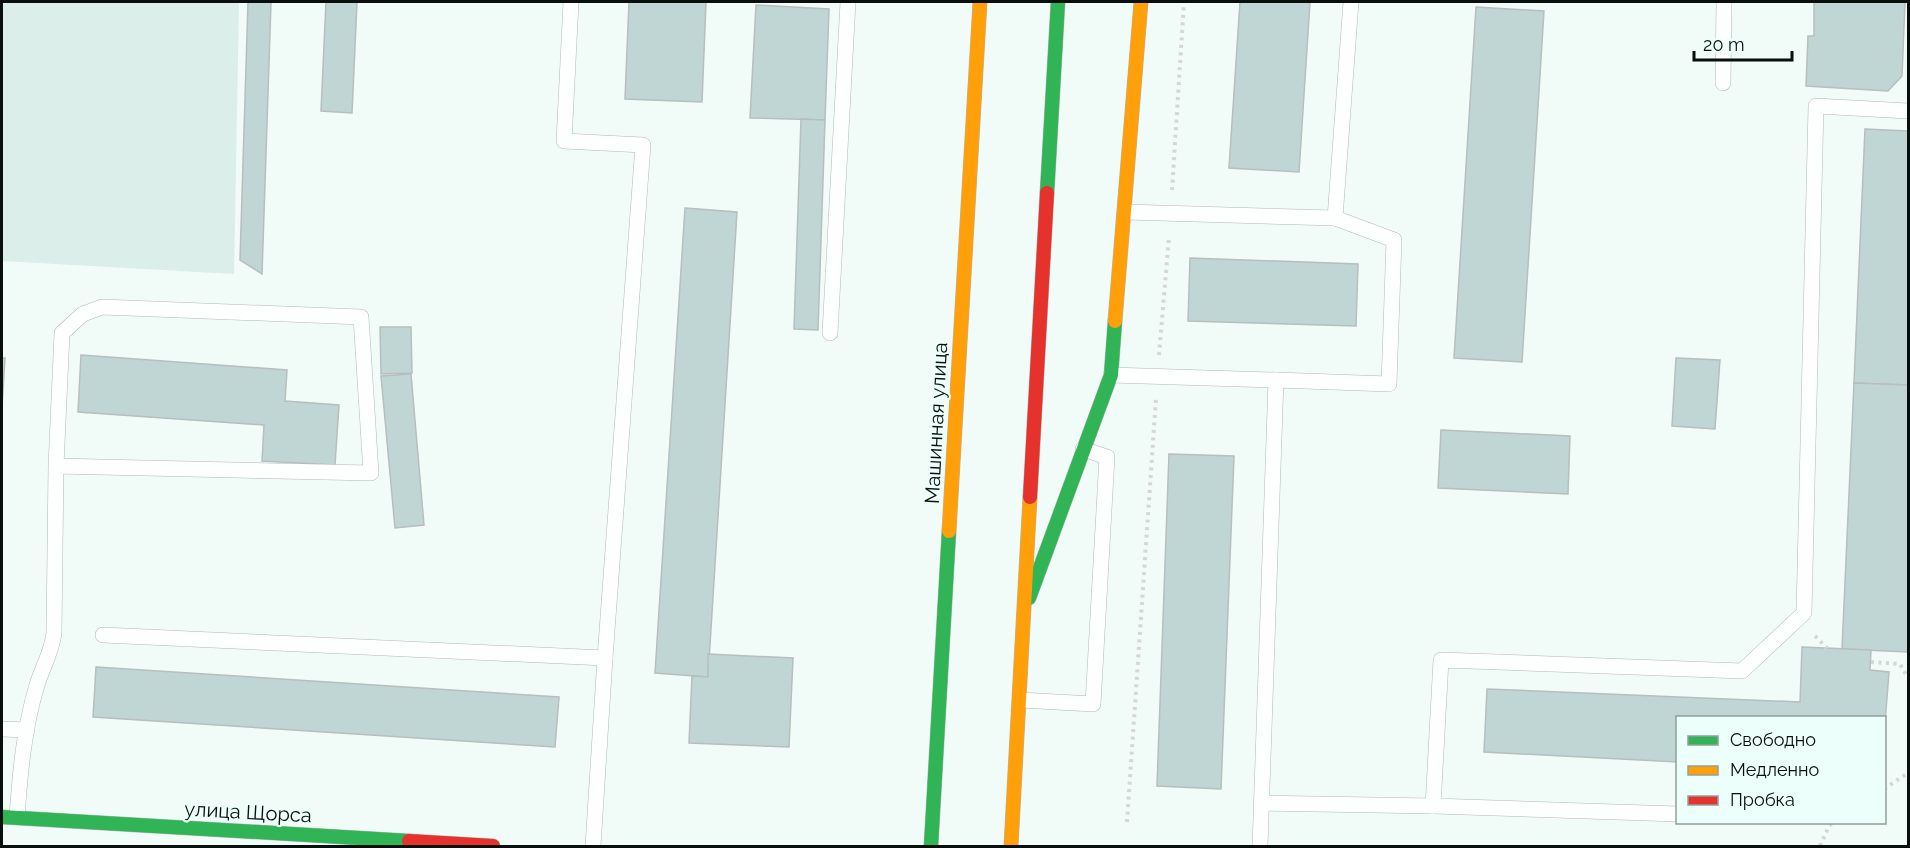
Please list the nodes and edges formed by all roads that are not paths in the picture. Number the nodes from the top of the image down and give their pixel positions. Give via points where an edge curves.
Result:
1 (571, 2) edge
2 (848, 2) edge
3 (980, 2) edge
4 (1058, 2) edge
5 (1141, 2) edge
6 (1351, 2) edge
7 (1724, 2) edge
8 (1723, 84) dead end
9 (1908, 111) edge
10 (1125, 212) junction
11 (1335, 218) junction
12 (830, 333) dead end
13 (1111, 375) junction
14 (1276, 380) junction
15 (1083, 449) junction
16 (56, 466) junction
17 (1025, 608) junction
18 (103, 635) dead end
19 (605, 658) junction
20 (1020, 700) junction
21 (2, 729) edge
22 (27, 730) junction
23 (1262, 803) junction
24 (1433, 806) junction
25 (1676, 814) edge
26 (2, 817) edge
27 (17, 817) junction
28 (493, 846) edge
29 (593, 846) edge
30 (931, 846) edge
31 (1011, 846) edge
32 (1260, 846) edge

1 - 19 lane via 564,141 643,145
2 - 12 lane
3 - 30 main road, Машинная улица
4 - 17 main road
5 - 10 main road
6 - 11 lane
7 - 8 lane
9 - 24 lane via 1816,106 1804,613 1742,671 1441,660
10 - 11 lane
10 - 13 main road
11 - 14 lane via 1394,240 1389,384
13 - 14 lane
13 - 15 main road
14 - 23 lane
15 - 17 main road
15 - 20 lane via 1107,457 1093,704
16 - 16 lane via 372,473 362,317 102,307 83,314 62,333
16 - 22 lane via 54,633
17 - 20 main road
18 - 19 lane
19 - 29 lane
20 - 31 main road
21 - 22 lane
22 - 27 lane
23 - 24 lane
23 - 32 lane
24 - 25 lane
26 - 27 main road, улица Щорса
27 - 28 main road, улица Щорса

